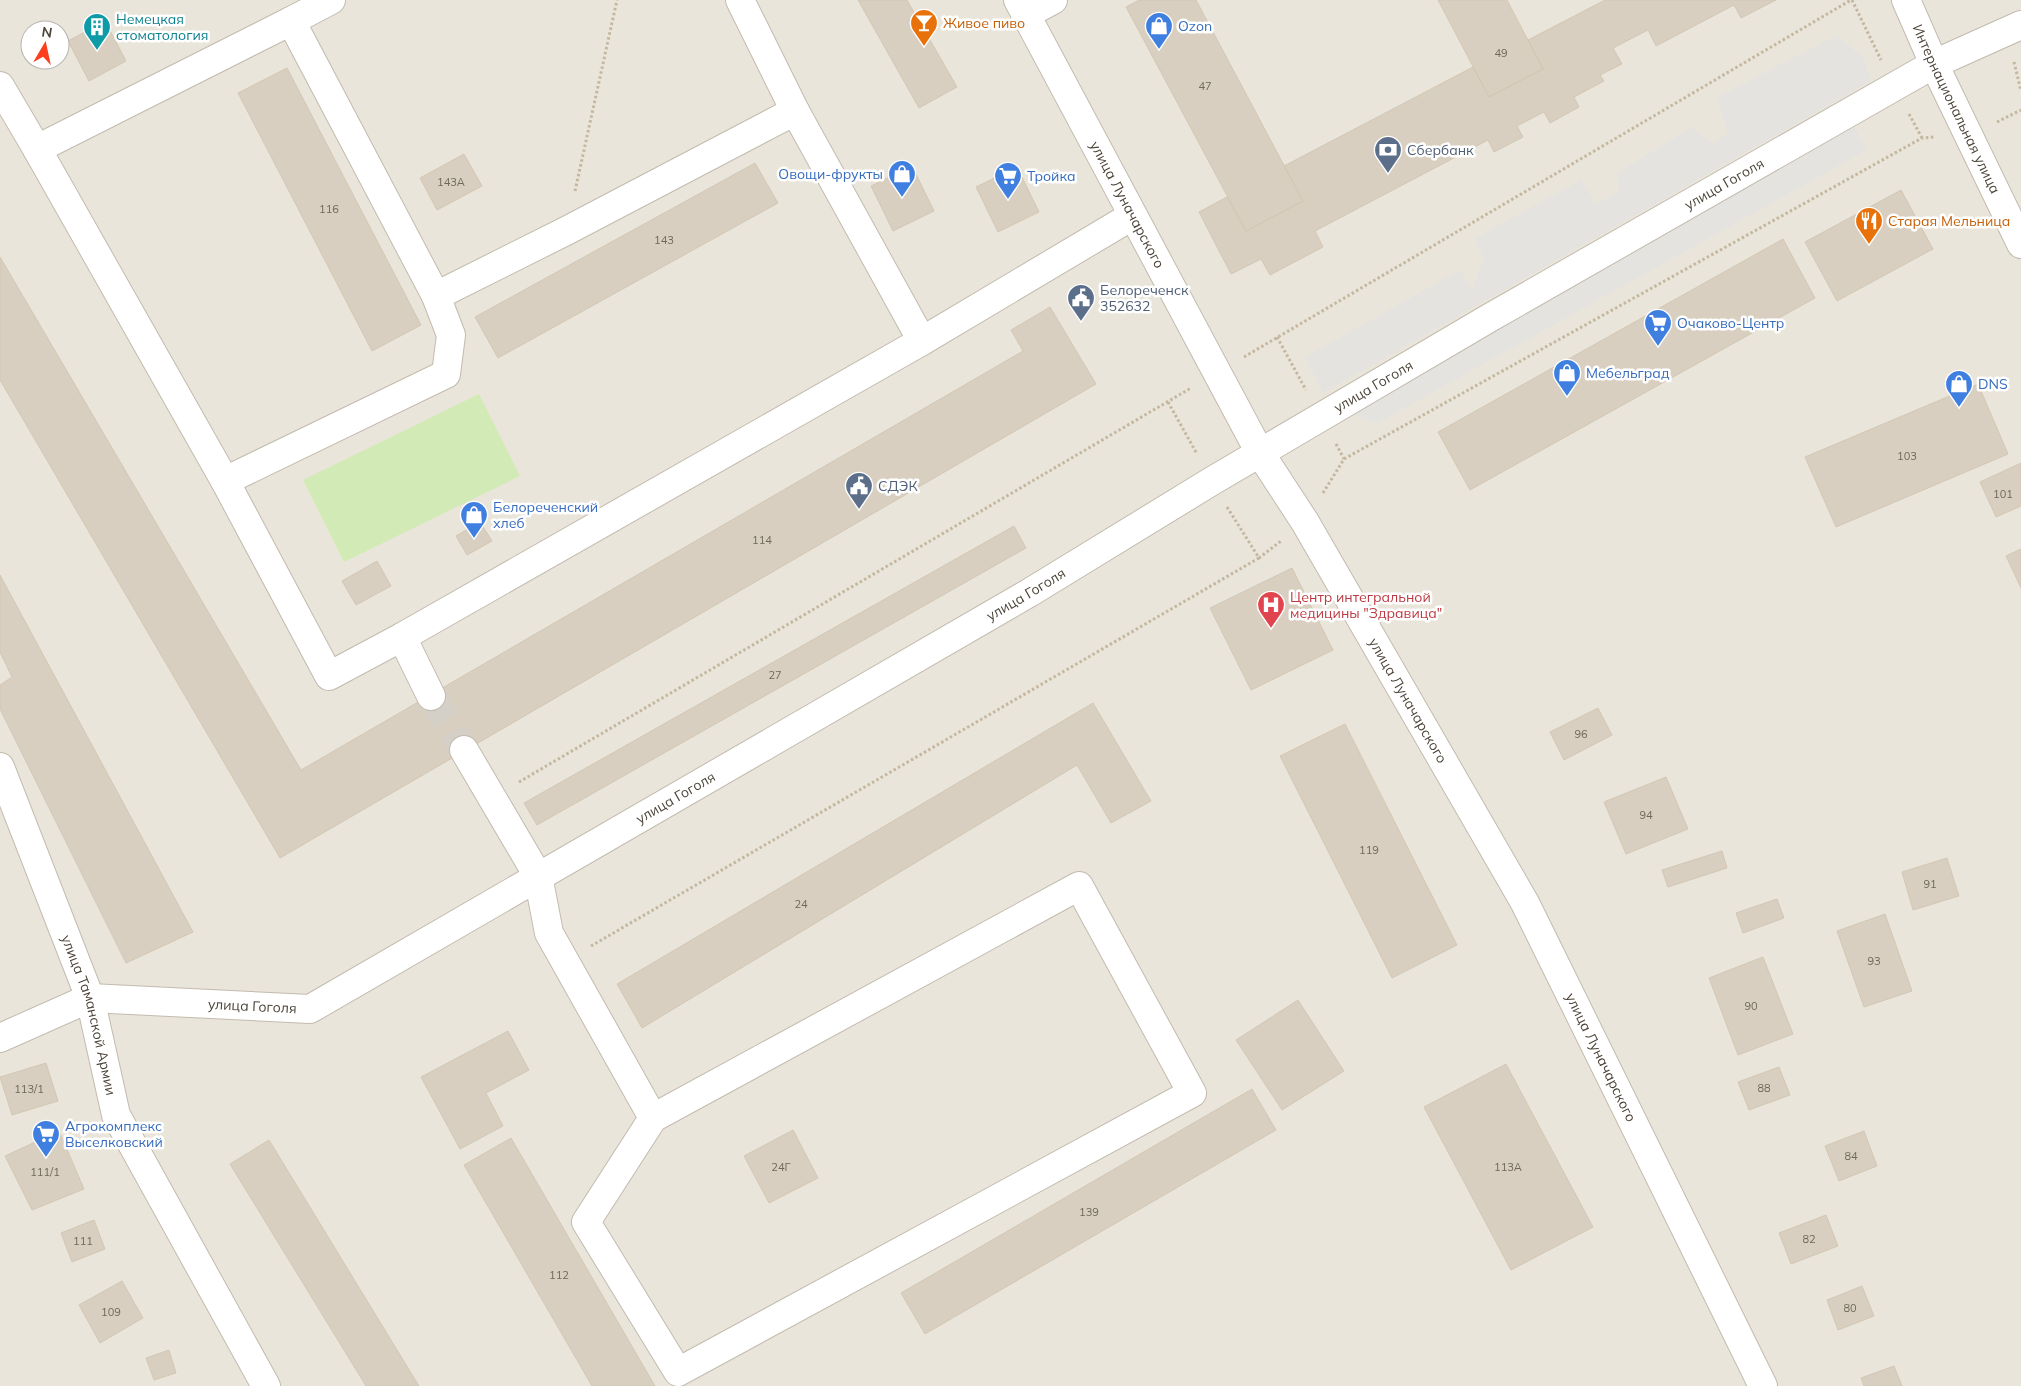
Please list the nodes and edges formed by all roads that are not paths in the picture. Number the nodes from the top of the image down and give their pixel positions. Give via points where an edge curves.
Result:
1 (331, 0) edge
2 (740, 0) edge
3 (1053, 0) edge
4 (1906, 0) edge
5 (1021, 7) edge
6 (291, 21) junction
7 (2021, 25) edge
8 (1934, 64) junction
9 (0, 86) edge
10 (795, 111) junction
11 (37, 149) junction
12 (1132, 216) junction
13 (2021, 244) edge
14 (436, 296) junction
15 (922, 341) junction
16 (1260, 453) junction
17 (225, 481) junction
18 (402, 637) junction
19 (431, 696) tunnel mouth
20 (464, 750) tunnel mouth
21 (0, 767) edge
22 (538, 876) junction
23 (90, 998) junction
24 (0, 1038) edge
25 (653, 1118) junction
26 (266, 1386) edge
27 (1763, 1386) edge

1 - 6 street
2 - 10 street
3 - 5 street
4 - 8 street, Интернациональная улица
5 - 12 street, улица Луначарского
6 - 11 street
6 - 14 street
7 - 8 street, улица Гоголя
8 - 13 street, Интернациональная улица
8 - 16 street, улица Гоголя
9 - 11 street
10 - 14 street
10 - 15 street
11 - 17 street
12 - 15 street
12 - 16 street, улица Луначарского
14 - 17 street via 452,335 446,374
15 - 18 street
16 - 22 street, улица Гоголя via 1029,593
16 - 27 street, улица Луначарского via 1305,522 1524,903
17 - 18 street via 329,676
18 - 19 street
20 - 22 street
21 - 23 street, улица Таманской Армии
22 - 23 street, улица Гоголя via 310,1010
22 - 25 street via 549,933
23 - 24 street, улица Гоголя
23 - 26 street, улица Таманской Армии via 116,1116
25 - 25 street via 1079,886 1192,1093 678,1372 586,1222

